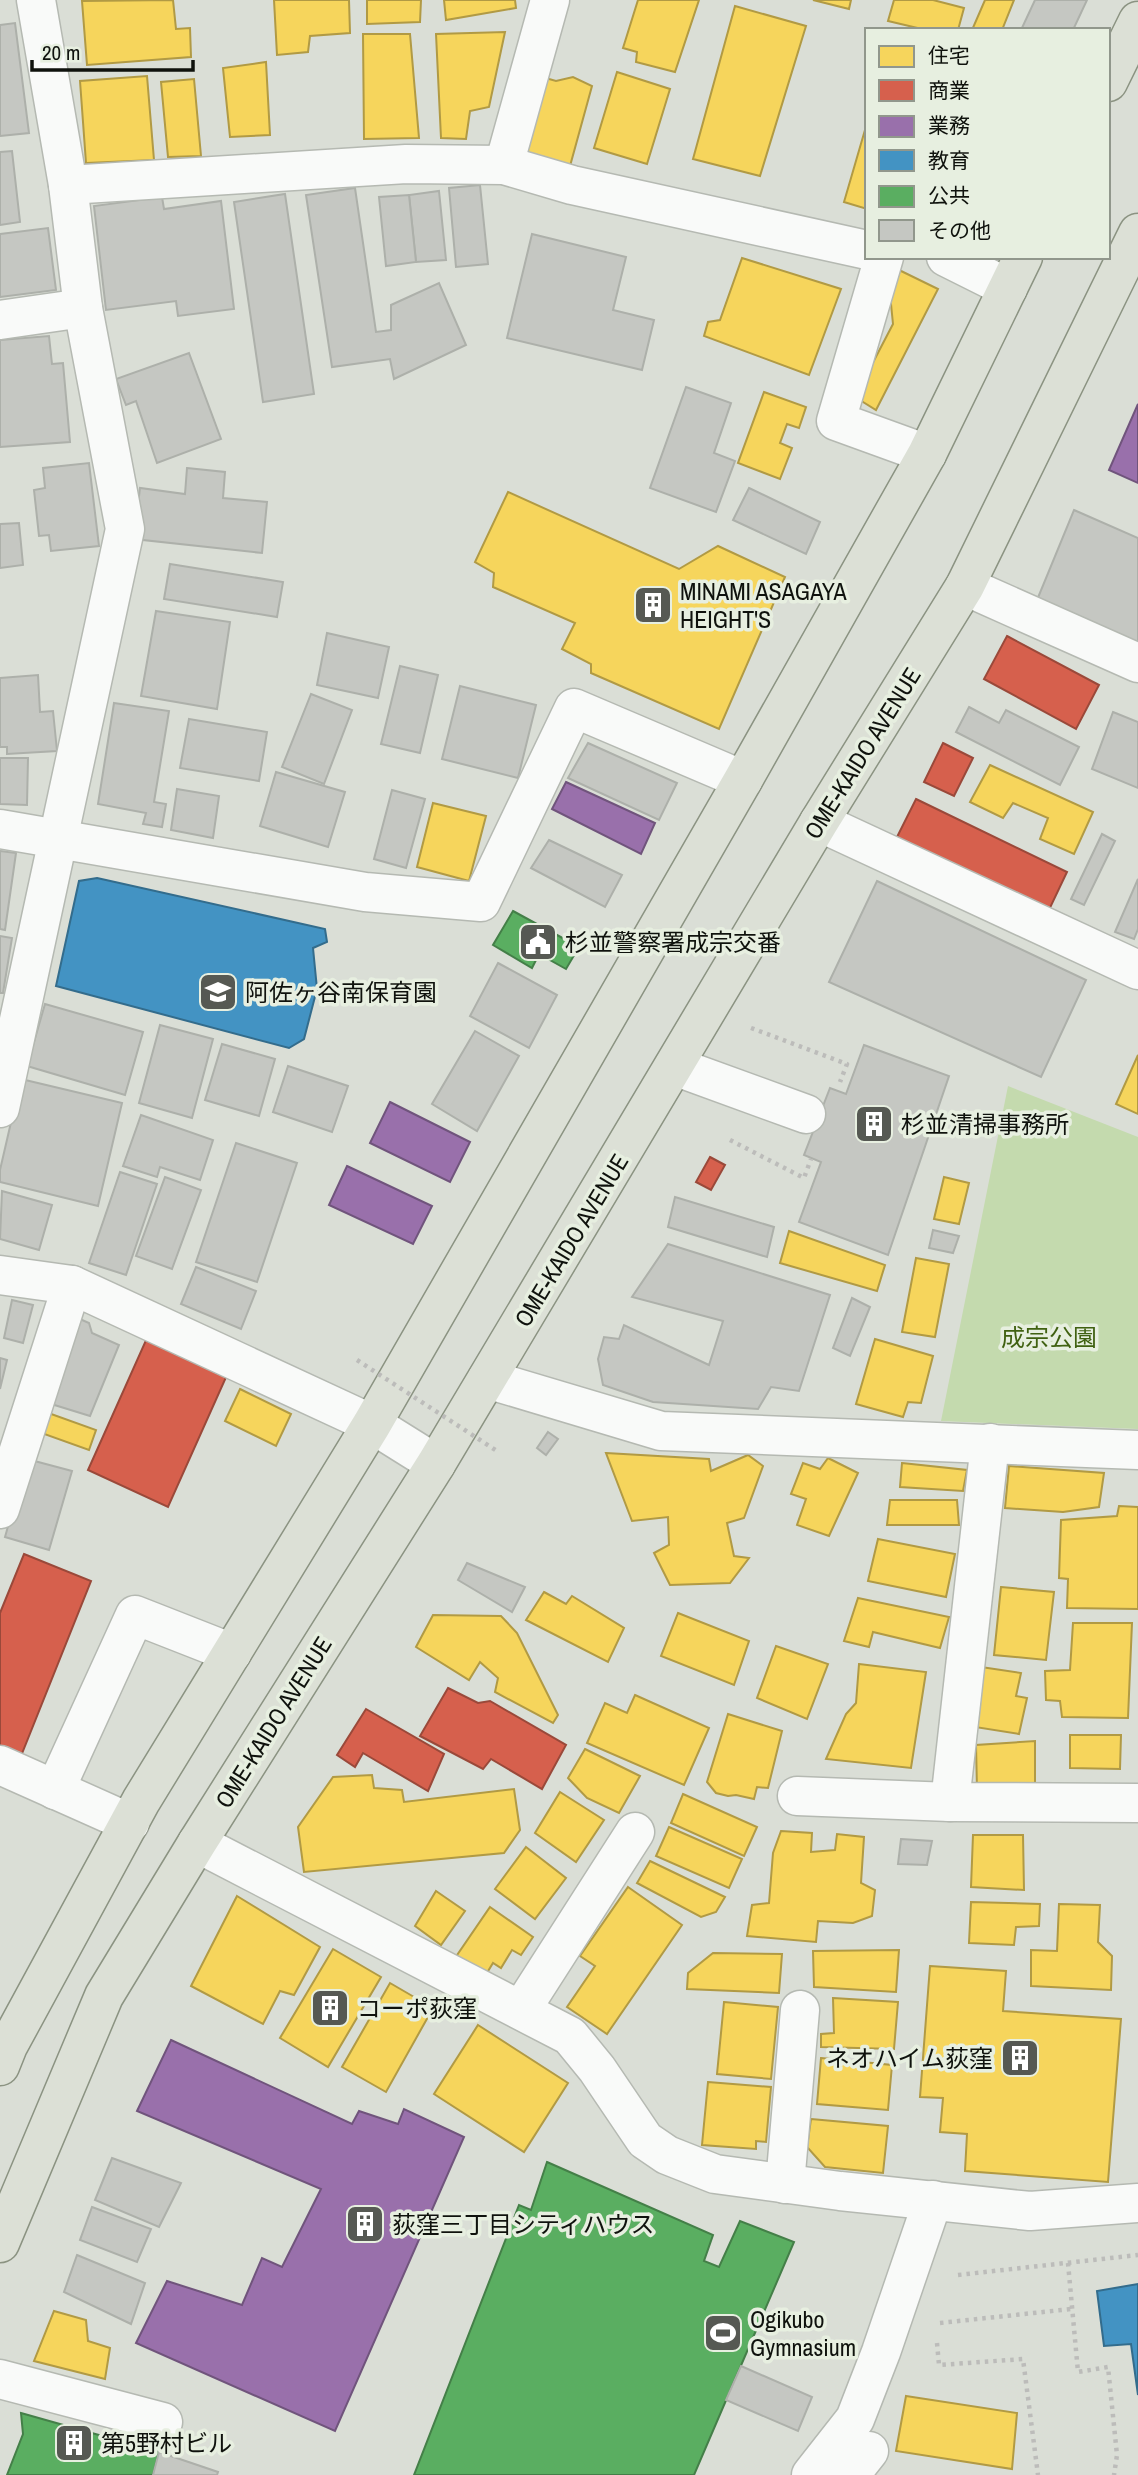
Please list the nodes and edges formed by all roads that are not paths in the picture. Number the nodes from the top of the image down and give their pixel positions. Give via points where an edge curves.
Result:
1 (36, 0) edge
2 (550, 0) edge
3 (1138, 21) edge
4 (1110, 78) edge
5 (504, 166) junction
6 (68, 185) junction
7 (786, 205) dead end
8 (865, 225) edge
9 (1138, 233) edge
10 (865, 250) edge
11 (883, 259) edge
12 (955, 259) edge
13 (1015, 273) edge
14 (83, 308) junction
15 (0, 320) edge
16 (927, 454) junction
17 (965, 586) junction
18 (1138, 663) edge
19 (743, 780) junction
20 (819, 822) junction
21 (0, 829) edge
22 (60, 838) junction
23 (1138, 970) edge
24 (674, 1066) junction
25 (0, 1108) edge
26 (806, 1114) dead end
27 (0, 1275) edge
28 (72, 1285) junction
29 (487, 1380) junction
30 (372, 1424) junction
31 (990, 1443) junction
32 (1138, 1450) edge
33 (436, 1464) junction
34 (0, 1509) edge
35 (232, 1653) junction
36 (0, 1765) edge
37 (55, 1790) junction
38 (797, 1796) dead end
39 (950, 1802) junction
40 (1138, 1804) edge
41 (130, 1823) junction
42 (635, 1832) dead end
43 (197, 1843) junction
44 (521, 2010) junction
45 (800, 2010) dead end
46 (3, 2052) edge
47 (785, 2184) junction
48 (933, 2200) junction
49 (1138, 2203) edge
50 (0, 2243) edge
51 (0, 2379) edge
52 (163, 2422) dead end
53 (811, 2475) edge

1 - 6 street
2 - 5 street
3 - 4 main road
5 - 6 street via 406,164
5 - 10 street via 572,186
6 - 14 street
7 - 8 street
9 - 17 main road, OME-KAIDO AVENUE
11 - 16 street via 836,421
12 - 13 street
13 - 16 main road
14 - 15 street
14 - 22 street via 125,529
16 - 19 main road
17 - 18 street
17 - 20 main road, OME-KAIDO AVENUE
19 - 22 street via 575,708 481,902 365,892
19 - 30 main road
20 - 23 street
20 - 24 main road, OME-KAIDO AVENUE
21 - 22 street
22 - 25 street
24 - 26 street
24 - 29 main road, OME-KAIDO AVENUE
27 - 28 street
28 - 30 street
28 - 34 street
29 - 31 street via 661,1431
29 - 33 main road, OME-KAIDO AVENUE
30 - 33 street
30 - 35 main road
31 - 32 street
31 - 39 street
33 - 43 main road, OME-KAIDO AVENUE
35 - 37 street via 135,1615
35 - 41 main road
36 - 37 street
37 - 41 street
38 - 39 street
39 - 40 street
41 - 46 main road
42 - 44 street
43 - 44 street
43 - 50 main road, OME-KAIDO AVENUE via 104,1996
44 - 47 street via 570,2036 645,2140 667,2155 715,2174
45 - 47 street
47 - 48 street
48 - 49 street via 1030,2211
48 - 53 street via 920,2272 855,2419
51 - 52 street

